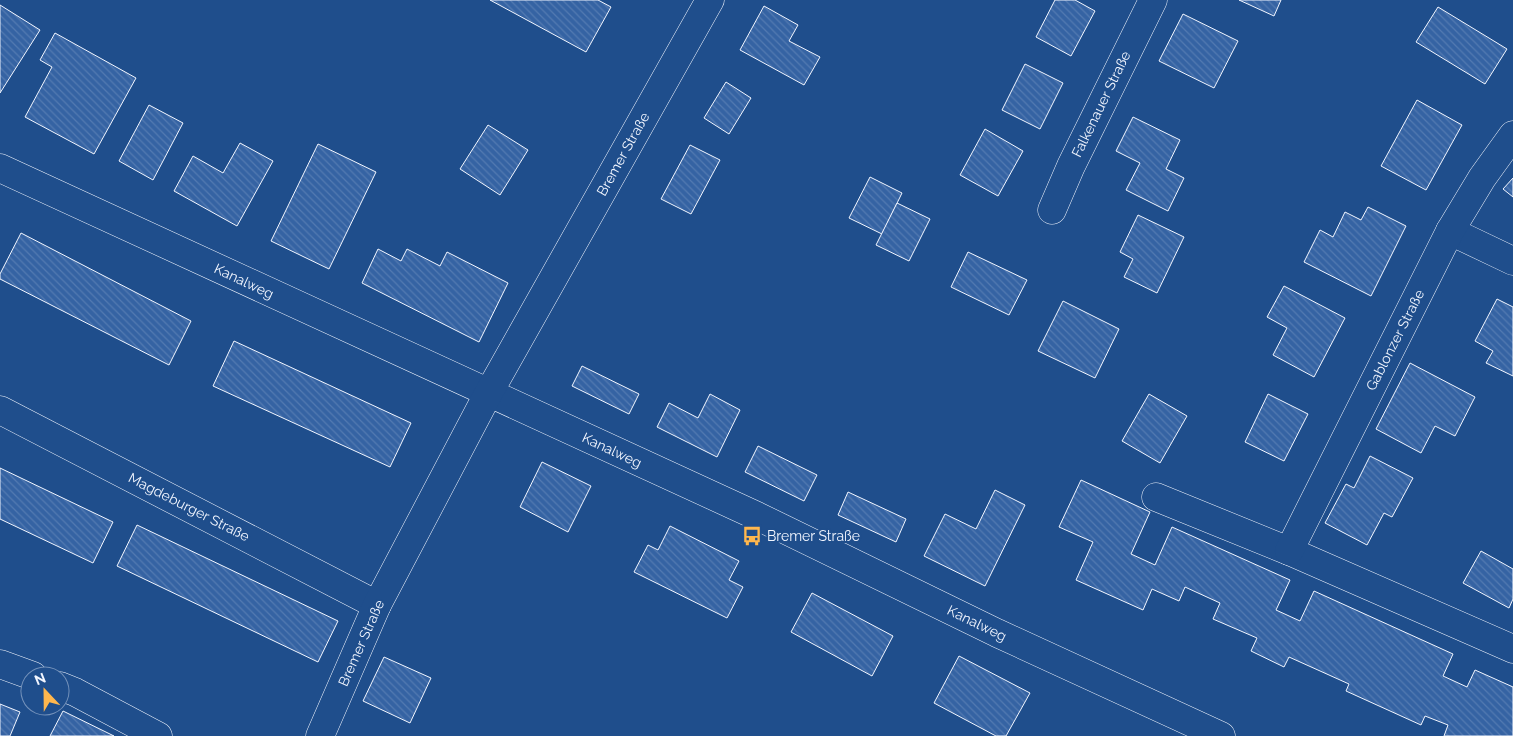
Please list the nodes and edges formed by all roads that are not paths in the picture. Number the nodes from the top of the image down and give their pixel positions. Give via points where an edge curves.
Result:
1 (710, 0) edge
2 (1153, 0) edge
3 (1513, 135) edge
4 (0, 168) edge
5 (1052, 210) dead end
6 (1450, 231) junction
7 (1513, 261) edge
8 (488, 394) junction
9 (0, 410) edge
10 (1156, 497) dead end
11 (1289, 551) junction
12 (377, 605) junction
13 (1513, 649) edge
14 (0, 664) edge
15 (20, 671) edge
16 (70, 690) edge
17 (158, 736) edge
18 (320, 736) edge
19 (1221, 736) edge

1 - 8 street, Bremer Straße
2 - 5 street, Falkenauer Straße
3 - 6 street, Gablonzer Straße
4 - 8 street, Kanalweg
6 - 7 street
6 - 11 street, Gablonzer Straße
8 - 12 street, Bremer Straße
8 - 19 street, Kanalweg via 757,516 997,633
9 - 12 street, Magdeburger Straße
10 - 11 street
11 - 13 street
12 - 18 street, Bremer Straße
14 - 15 street
16 - 17 street

